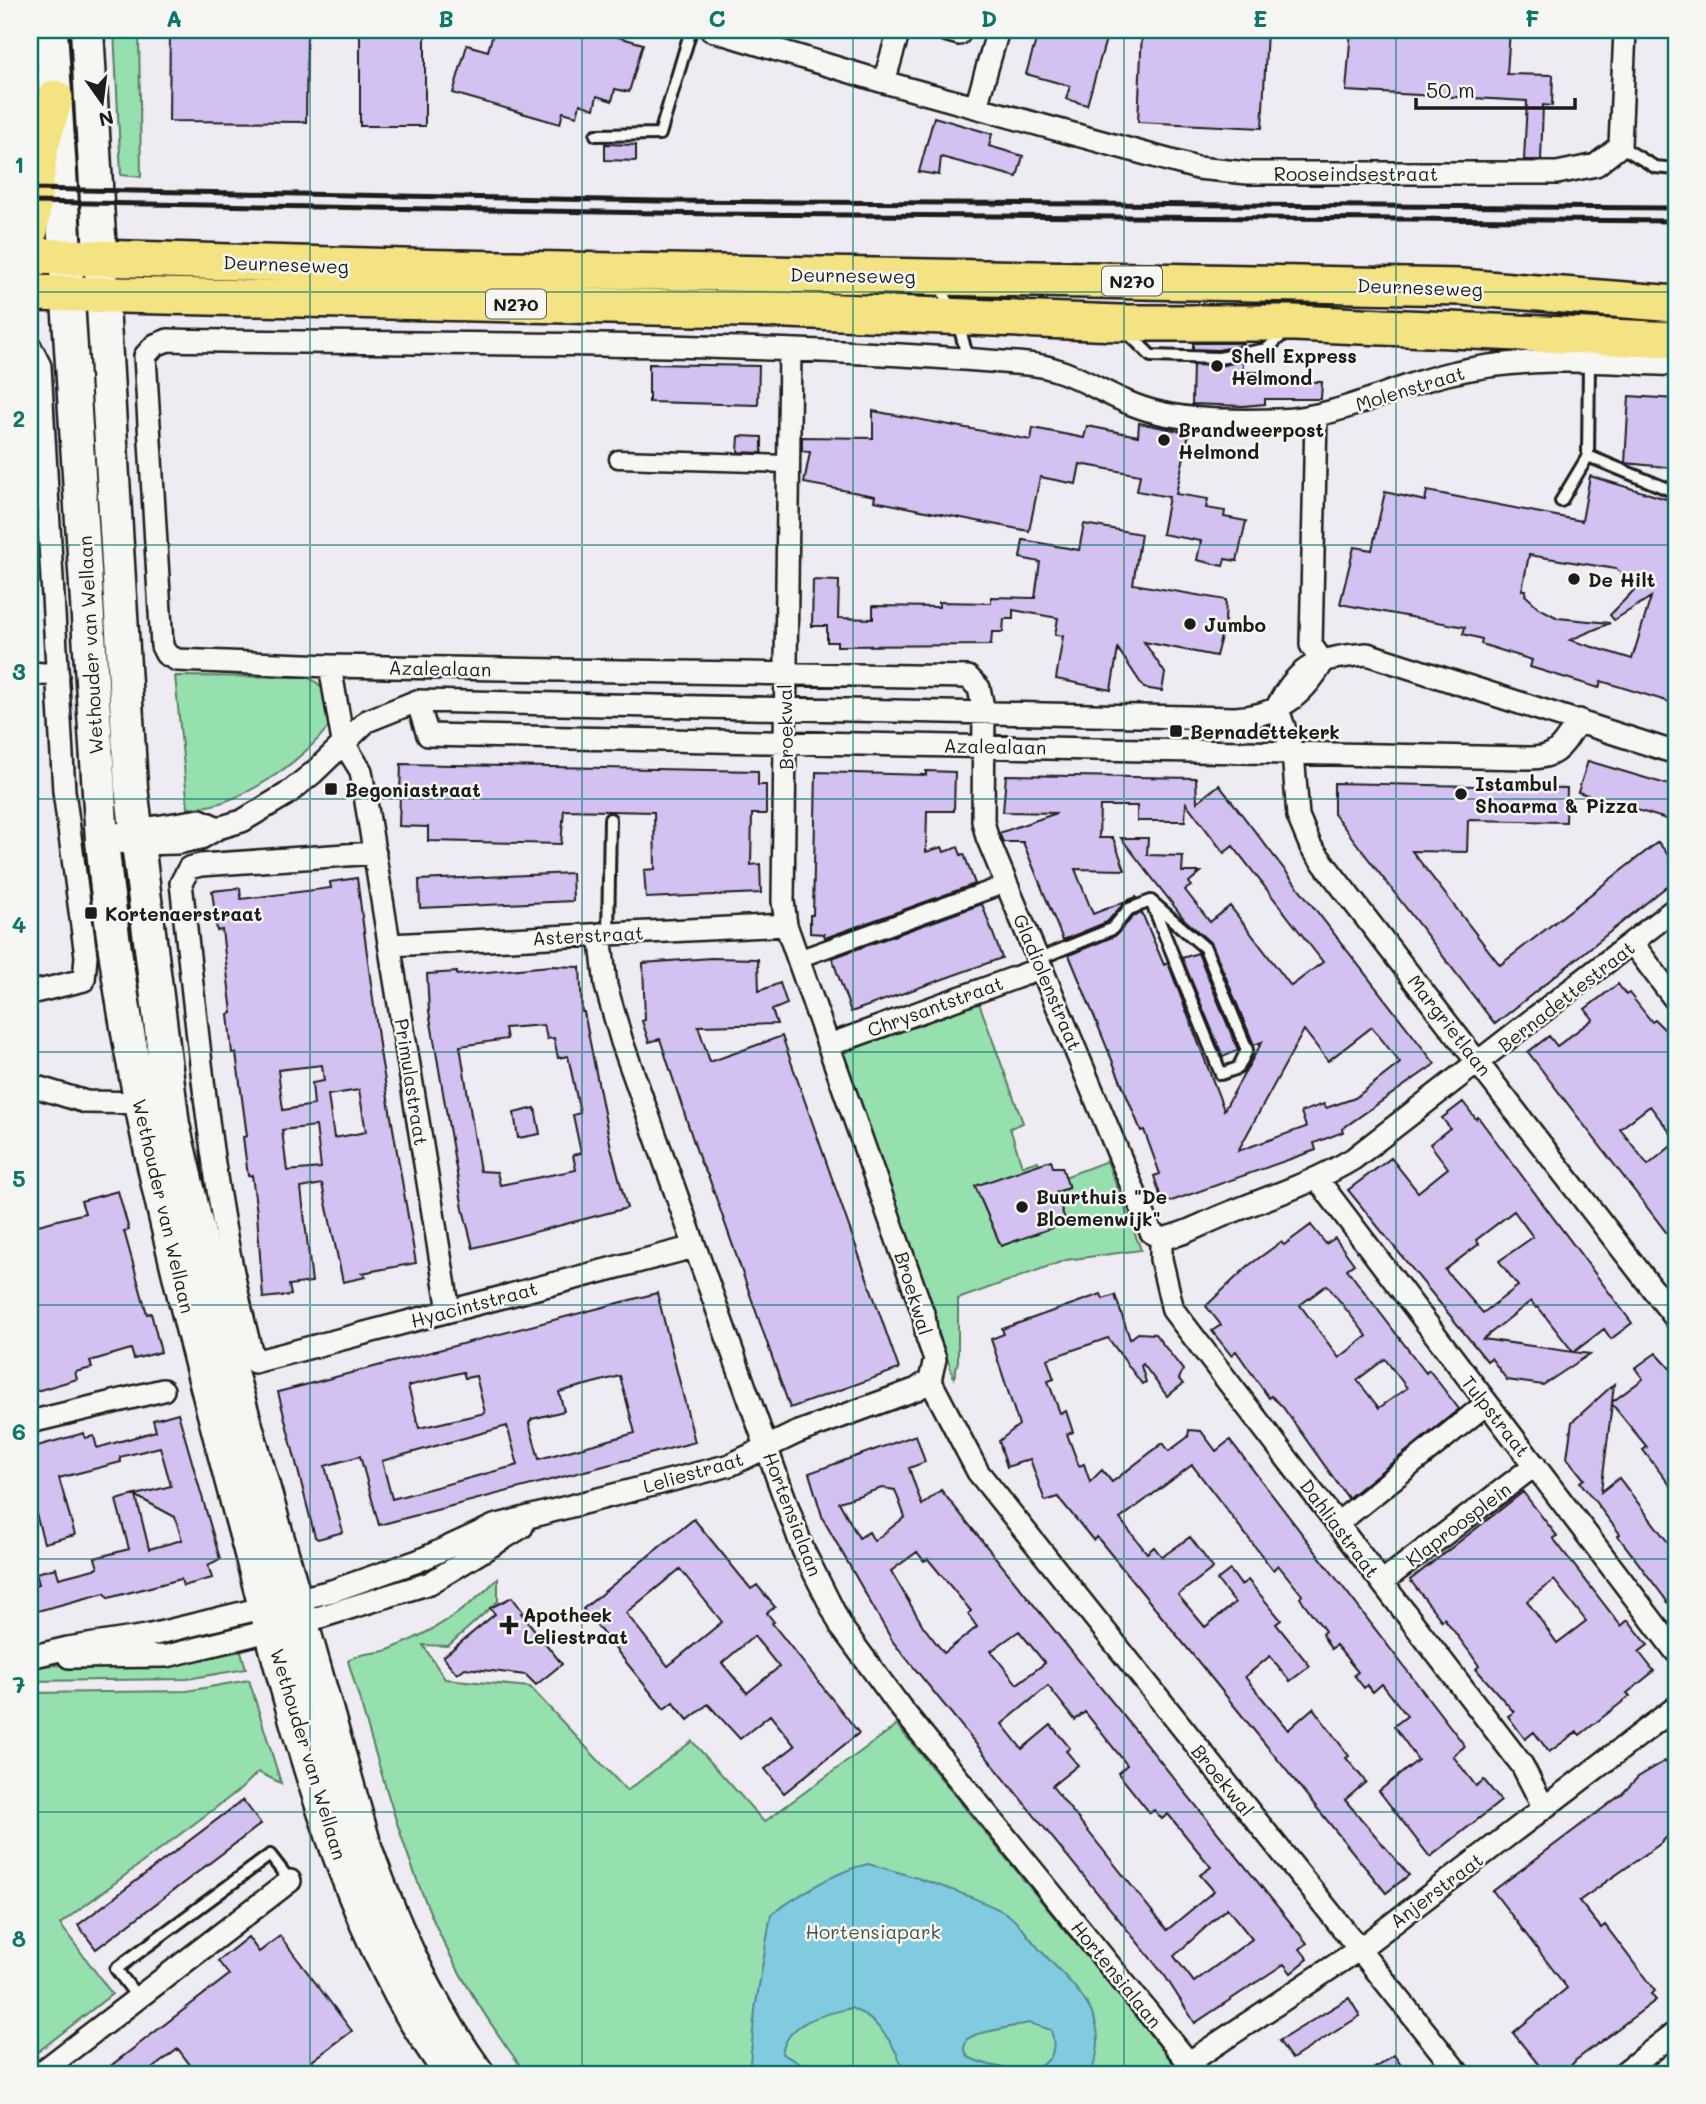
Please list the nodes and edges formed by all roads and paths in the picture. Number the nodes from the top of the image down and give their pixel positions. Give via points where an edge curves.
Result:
1 (51, 30) edge
2 (87, 30) edge
3 (691, 30) edge
4 (711, 30) edge
5 (899, 30) edge
6 (944, 30) edge
7 (960, 30) edge
8 (999, 30) edge
9 (1625, 30) edge
10 (884, 82) junction
11 (55, 97) junction
12 (976, 107) junction
13 (596, 135) dead end
14 (1620, 146) junction
15 (1676, 169) edge
16 (30, 230) edge
17 (30, 256) edge
18 (83, 257) junction
19 (937, 276) junction
20 (30, 293) edge
21 (85, 293) junction
22 (1676, 304) edge
23 (958, 325) junction
24 (1676, 340) edge
25 (30, 346) edge
26 (789, 350) junction
27 (968, 360) junction
28 (1589, 360) junction
29 (1676, 365) edge
30 (1316, 416) junction
31 (1588, 456) junction
32 (618, 459) dead end
33 (787, 464) junction
34 (1670, 490) dead end
35 (1561, 501) dead end
36 (1323, 662) junction
37 (330, 666) junction
38 (30, 673) edge
39 (784, 674) junction
40 (58, 675) junction
41 (417, 701) junction
42 (1277, 707) junction
43 (786, 708) junction
44 (984, 712) junction
45 (1579, 720) junction
46 (343, 742) junction
47 (786, 742) junction
48 (983, 746) junction
49 (1293, 753) junction
50 (1676, 753) edge
51 (610, 819) dead end
52 (135, 836) junction
53 (102, 840) junction
54 (375, 853) junction
55 (1006, 884) junction
56 (1151, 901) junction
57 (1676, 908) edge
58 (786, 925) junction
59 (604, 934) junction
60 (1633, 944) junction
61 (390, 945) junction
62 (798, 959) junction
63 (1040, 963) junction
64 (30, 993) edge
65 (1676, 1001) edge
66 (829, 1045) junction
67 (1479, 1063) junction
68 (30, 1085) edge
69 (154, 1103) junction
70 (1318, 1180) junction
71 (1161, 1239) junction
72 (694, 1247) junction
73 (449, 1311) junction
74 (1676, 1319) edge
75 (930, 1380) junction
76 (163, 1390) dead end
77 (1486, 1404) junction
78 (30, 1422) edge
79 (767, 1447) junction
80 (1535, 1465) junction
81 (1338, 1523) junction
82 (1382, 1582) junction
83 (283, 1615) junction
84 (1676, 1652) edge
85 (31, 1657) edge
86 (1676, 1707) edge
87 (1544, 1808) junction
88 (290, 1881) joint
89 (1358, 1950) junction
90 (138, 1998) junction
91 (1676, 2032) edge
92 (1193, 2068) edge
93 (38, 2074) edge
94 (451, 2074) edge
95 (478, 2074) edge
96 (1459, 2074) edge
97 (1622, 2074) edge

1 - 11 main road
2 - 18 main road
3 - 13 lane via 660,134
4 - 10 street, Rooseindsestraat
5 - 10 street
6 - 7 street via 958,34
8 - 12 street
9 - 14 street
10 - 12 street, Rooseindsestraat
11 - 16 main road via 40,149
11 - 18 main road
12 - 14 street, Rooseindsestraat via 1197,168 1248,173 1558,173 1596,165
14 - 15 lane via 1656,167
17 - 18 main road, Deurneseweg / N270
18 - 19 main road, Deurneseweg / N270
18 - 21 main road
19 - 22 main road, Deurneseweg / N270 via 1462,287
19 - 23 lane
20 - 21 main road, Deurneseweg / N270
21 - 23 main road, Deurneseweg / N270
21 - 52 main road, Wethouder van Wellaan
21 - 53 main road, Wethouder van Wellaan
23 - 24 main road, Deurneseweg / N270 via 1294,323
23 - 27 lane
25 - 40 street, Wethouder van Wellaan via 40,366
26 - 27 street
26 - 33 street, Broekwal
26 - 37 street, Azalealaan via 168,340 155,345 145,356 166,654 177,660
27 - 30 street via 1033,364 1072,374 1134,405 1186,417 1280,420
28 - 29 street, Molenstraat
28 - 30 street, Molenstraat via 1481,366
28 - 31 lane
30 - 36 street via 1311,645
31 - 34 lane
31 - 35 lane
32 - 33 street
33 - 39 street, Broekwal
36 - 42 street via 1303,668
36 - 45 street via 1367,654
37 - 39 street, Azalealaan
37 - 46 street
38 - 40 street
39 - 43 street, Broekwal
39 - 44 street, Azalealaan via 968,677 979,688
40 - 64 street, Wethouder van Wellaan via 64,791 86,956 84,980
41 - 43 street, Azalealaan
41 - 46 street, Azalealaan via 367,721
41 - 47 street, Azalealaan via 428,734
42 - 44 street, Azalealaan via 1258,717 1235,718
42 - 49 street, Margrietlaan
43 - 44 street, Azalealaan
43 - 47 street, Broekwal
44 - 48 street, Gladiolenstraat
45 - 49 street, Azalealaan via 1557,753 1544,758
45 - 50 street
46 - 52 street, Azalealaan via 287,794 242,821 201,838
46 - 54 street, Primulastraat via 361,771
47 - 48 street, Azalealaan
47 - 58 street, Broekwal
48 - 49 street, Azalealaan
48 - 55 street, Gladiolenstraat via 983,821
49 - 67 street, Margrietlaan via 1298,816 1311,847
51 - 59 lane
52 - 53 street, Azalealaan
52 - 69 main road, Wethouder van Wellaan
53 - 69 main road, Wethouder van Wellaan via 113,946
54 - 61 street, Primulastraat
54 - 73 street, Hyacintstraat via 189,868 181,884 233,1285 254,1362
55 - 62 street
55 - 63 street, Gladiolenstraat
56 - 56 lane via 1221,1074 1238,1068 1247,1050 1205,948
56 - 63 lane via 1129,909 1112,929
57 - 60 street, Bernadettestraat
58 - 59 street, Asterstraat
58 - 62 street, Broekwal
59 - 61 street, Asterstraat
59 - 72 street, Hortensialaan via 606,986 622,1042
60 - 65 street
60 - 67 street, Bernadettestraat
61 - 73 street, Primulastraat
62 - 66 street, Broekwal
63 - 66 street, Chrysantstraat
63 - 71 street, Gladiolenstraat via 1151,1232
66 - 75 street, Broekwal via 924,1315 934,1359
67 - 70 street, Bernadettestraat via 1353,1159
67 - 74 street, Margrietlaan
68 - 69 street via 86,1101
69 - 83 main road, Wethouder van Wellaan via 212,1409
70 - 71 street, Bernadettestraat
70 - 77 street, Tulpstraat
71 - 81 street, Dahliastraat via 1173,1310
72 - 73 street, Hyacintstraat
72 - 79 street, Hortensialaan
75 - 79 street, Leliestraat
75 - 89 street, Broekwal via 978,1472
76 - 78 street
77 - 80 street, Tulpstraat
77 - 81 street
79 - 83 street, Leliestraat via 730,1465 494,1526
79 - 92 street, Hortensialaan via 803,1550 842,1628 900,1707
80 - 82 street, Klaproosplein
80 - 84 street, Tulpstraat
81 - 82 street, Dahliastraat
82 - 87 street, Dahliastraat via 1522,1765
83 - 85 street, Leliestraat via 158,1657
83 - 94 main road, Wethouder van Wellaan via 340,1859 412,2015
83 - 95 main road, Wethouder van Wellaan via 390,1914 434,2008
86 - 87 street, Anjerstraat
87 - 89 street, Anjerstraat
88 - 90 street
88 - 90 lane via 270,1855 116,1969
89 - 92 street, Anjerstraat
89 - 96 street, Broekwal
90 - 93 street
91 - 97 street

